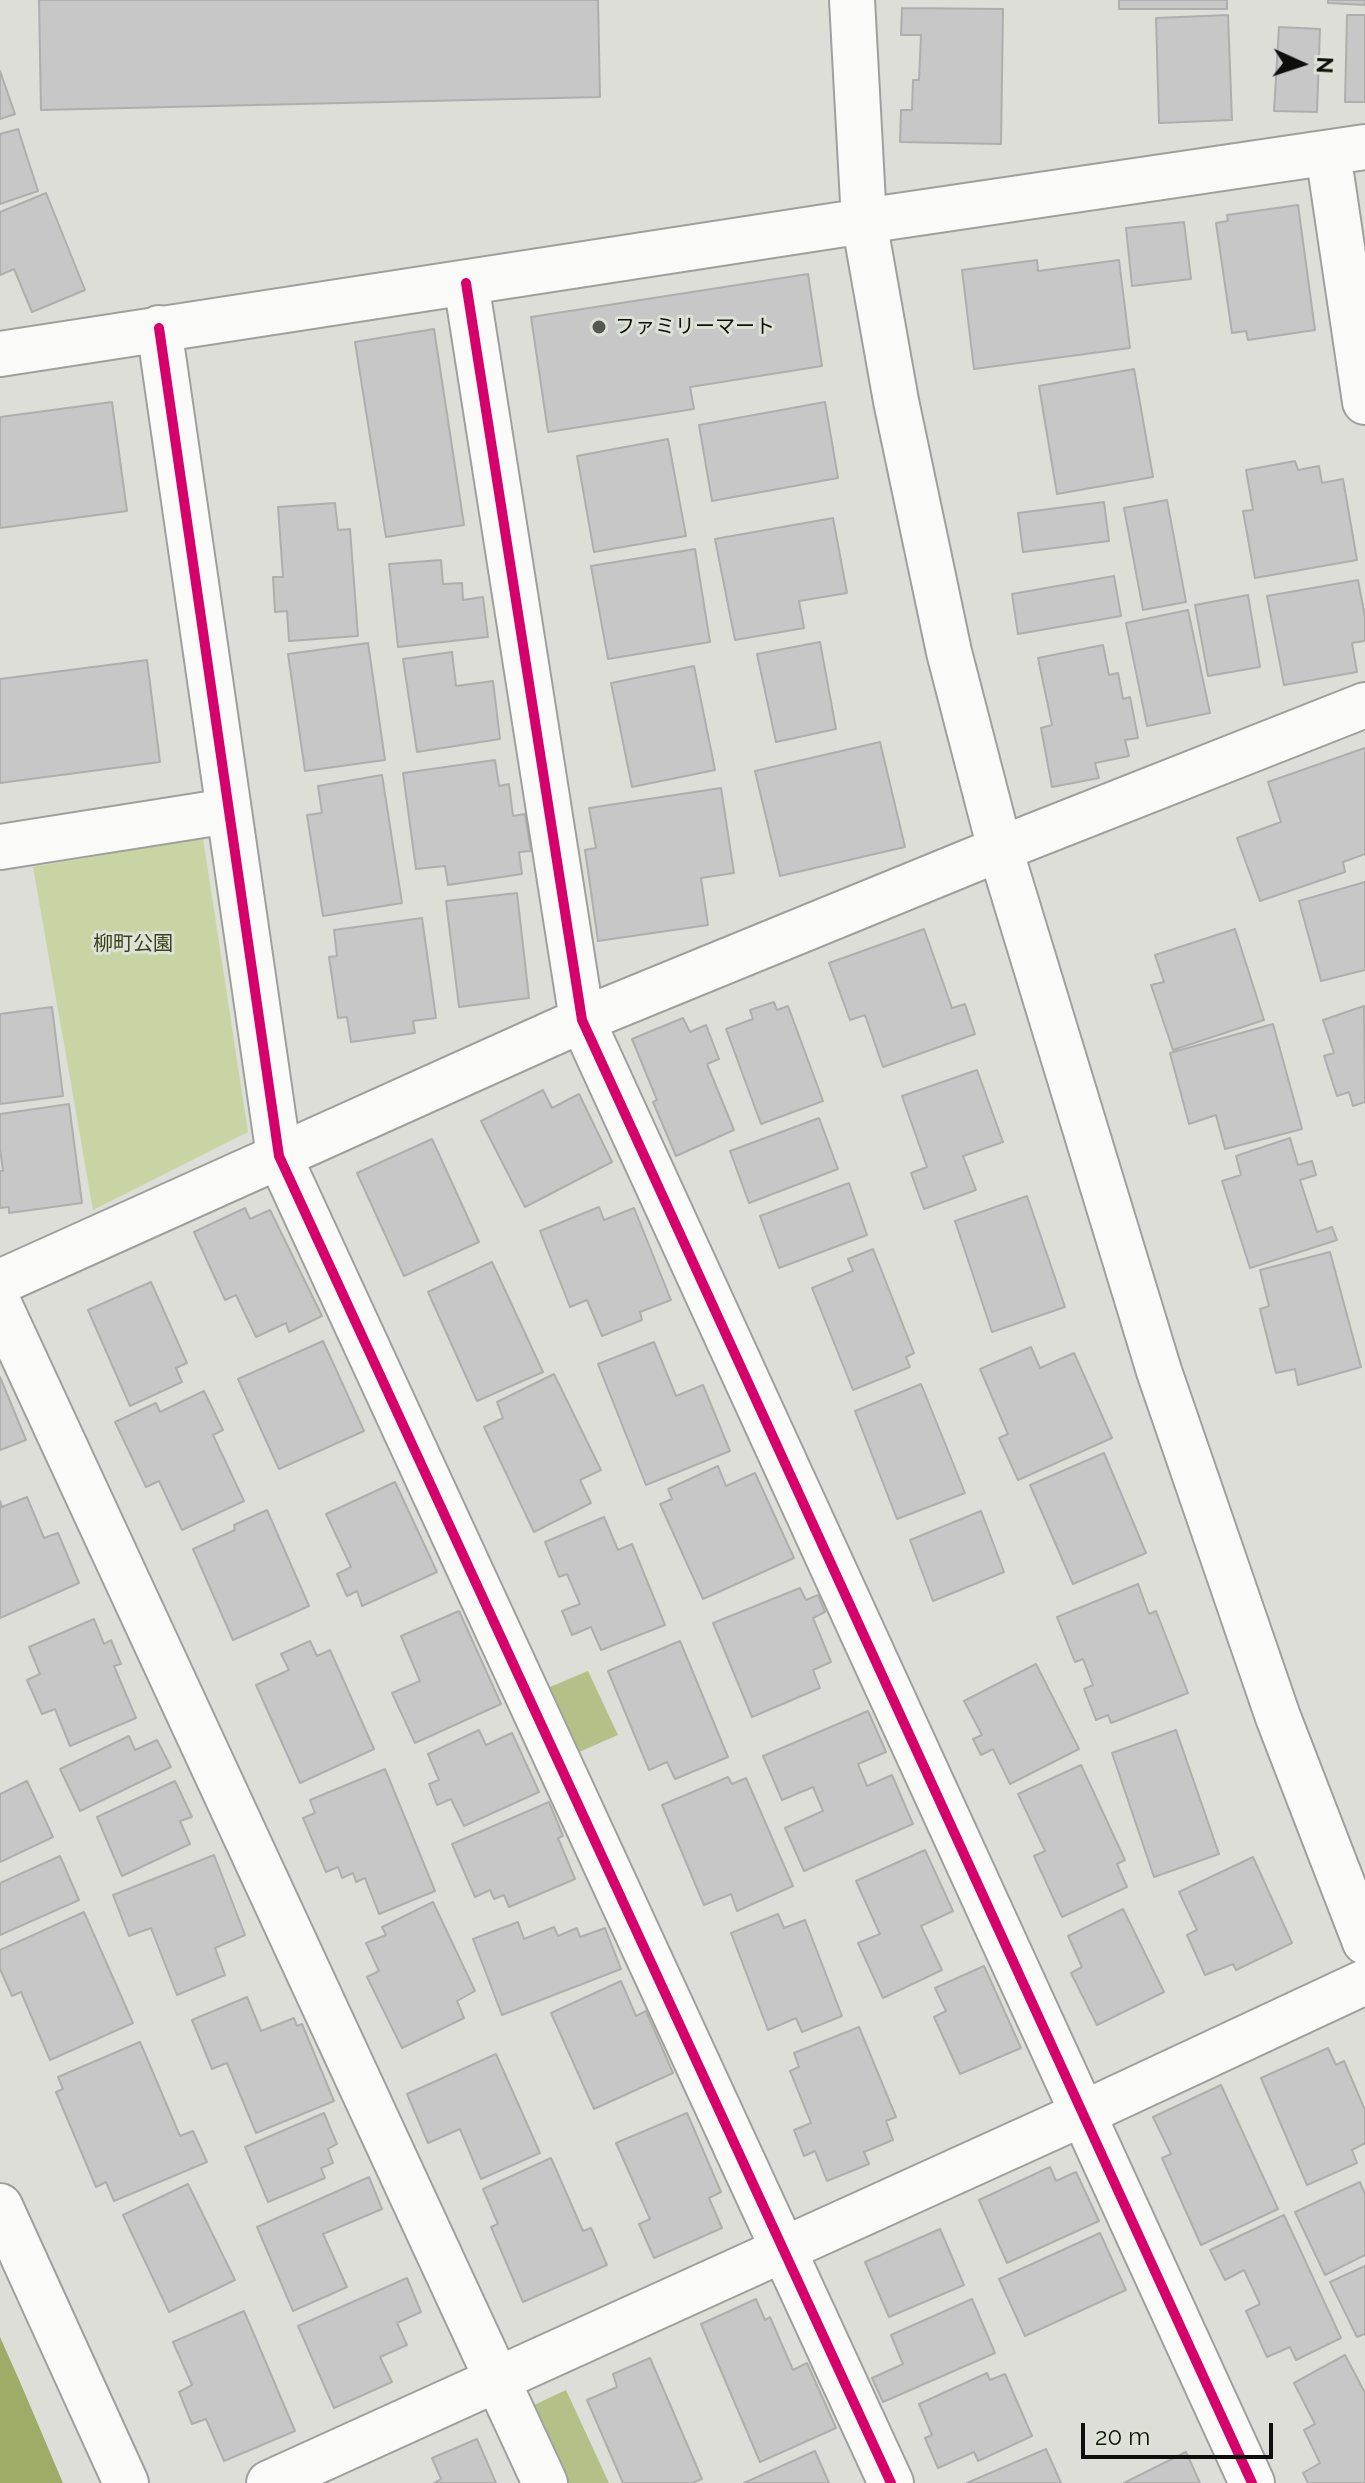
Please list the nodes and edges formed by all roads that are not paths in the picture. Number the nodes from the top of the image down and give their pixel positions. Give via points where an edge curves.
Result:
1 (852, 0) edge
2 (1346, 150) edge
3 (864, 221) junction
4 (466, 283) junction
5 (159, 328) junction
6 (0, 354) edge
7 (1365, 402) edge
8 (1365, 705) edge
9 (228, 811) junction
10 (0, 847) edge
11 (1000, 849) junction
12 (582, 1020) junction
13 (279, 1156) junction
14 (0, 1282) edge
15 (0, 1306) edge
16 (1365, 1942) edge
17 (1365, 1982) edge
18 (1082, 2114) junction
19 (0, 2206) edge
20 (783, 2248) junction
21 (499, 2381) junction
22 (126, 2483) edge
23 (269, 2483) edge
24 (545, 2483) edge
25 (891, 2483) edge
26 (1252, 2483) edge

1 - 3 street
2 - 3 street
2 - 7 street
3 - 4 street
3 - 11 street via 949,652
4 - 5 street
4 - 12 street
5 - 6 street
5 - 9 street
8 - 11 street
9 - 10 street
9 - 13 street
11 - 12 street
11 - 16 street via 1159,1371 1278,1717
12 - 13 street
12 - 18 street
13 - 14 street
13 - 20 street
15 - 21 street
17 - 18 street
18 - 20 street
18 - 26 street
19 - 22 street
20 - 21 street
20 - 25 street
21 - 23 street
21 - 24 street

